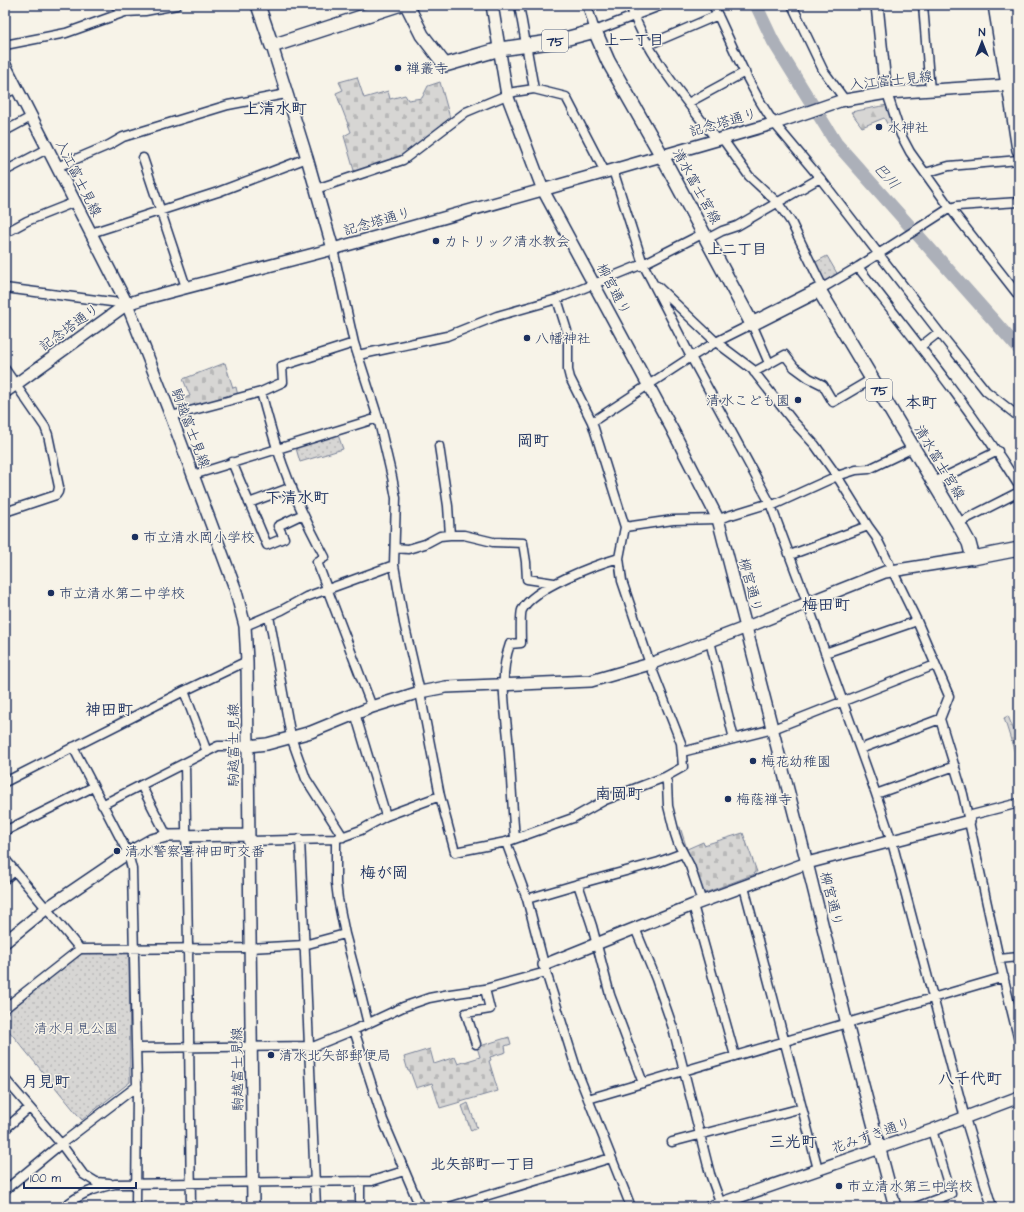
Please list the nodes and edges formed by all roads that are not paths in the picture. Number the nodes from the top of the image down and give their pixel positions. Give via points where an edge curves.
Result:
1 (115, 5) edge
2 (177, 5) edge
3 (258, 5) edge
4 (398, 5) edge
5 (407, 5) edge
6 (492, 5) edge
7 (519, 5) edge
8 (587, 5) edge
9 (630, 5) edge
10 (662, 5) edge
11 (713, 5) edge
12 (792, 5) edge
13 (877, 5) edge
14 (922, 5) edge
15 (996, 5) edge
16 (1008, 5) edge
17 (125, 12) junction
18 (718, 15) junction
19 (634, 16) junction
20 (595, 31) junction
21 (5, 45) edge
22 (526, 45) junction
23 (648, 45) junction
24 (272, 46) junction
25 (500, 49) junction
26 (5, 65) edge
27 (745, 72) junction
28 (1016, 85) edge
29 (16, 89) junction
30 (534, 89) junction
31 (930, 90) junction
32 (5, 93) edge
33 (887, 93) junction
34 (286, 94) junction
35 (508, 94) junction
36 (842, 100) junction
37 (688, 103) junction
38 (31, 117) junction
39 (776, 122) junction
40 (5, 131) edge
41 (719, 139) junction
42 (47, 149) junction
43 (1019, 150) edge
44 (662, 156) junction
45 (144, 158) dead end
46 (307, 158) junction
47 (1019, 160) edge
48 (57, 167) junction
49 (5, 171) edge
50 (609, 171) junction
51 (925, 173) junction
52 (820, 178) junction
53 (316, 189) junction
54 (543, 190) junction
55 (75, 202) junction
56 (1019, 202) edge
57 (778, 203) junction
58 (950, 208) junction
59 (161, 210) junction
60 (5, 233) edge
61 (91, 233) junction
62 (706, 236) junction
63 (333, 248) junction
64 (879, 254) junction
65 (643, 264) junction
66 (858, 267) junction
67 (652, 282) junction
68 (595, 284) junction
69 (186, 287) junction
70 (5, 288) edge
71 (821, 289) junction
72 (1019, 296) edge
73 (557, 299) junction
74 (127, 304) junction
75 (752, 324) junction
76 (939, 332) junction
77 (716, 342) junction
78 (354, 343) junction
79 (920, 347) junction
80 (358, 355) junction
81 (691, 357) junction
82 (769, 363) junction
83 (5, 369) edge
84 (754, 372) junction
85 (872, 379) junction
86 (16, 384) junction
87 (647, 385) junction
88 (5, 392) edge
89 (261, 392) junction
90 (171, 416) junction
91 (1019, 417) edge
92 (378, 418) junction
93 (592, 422) junction
94 (439, 446) dead end
95 (277, 448) junction
96 (913, 448) junction
97 (998, 452) junction
98 (232, 462) junction
99 (193, 475) junction
100 (837, 476) junction
101 (934, 482) junction
102 (1019, 486) edge
103 (292, 487) junction
104 (1019, 492) edge
105 (250, 504) junction
106 (771, 505) junction
107 (5, 512) edge
108 (303, 514) junction
109 (718, 519) junction
110 (958, 523) junction
111 (868, 526) junction
112 (625, 527) junction
113 (450, 534) junction
114 (395, 548) junction
115 (1019, 549) edge
116 (790, 555) junction
117 (619, 558) junction
118 (973, 558) junction
119 (394, 565) junction
120 (893, 570) junction
121 (554, 583) junction
122 (328, 589) junction
123 (807, 602) junction
124 (269, 616) junction
125 (917, 621) junction
126 (245, 626) junction
127 (747, 627) junction
128 (710, 641) junction
129 (825, 652) junction
130 (247, 661) junction
131 (650, 664) junction
132 (935, 665) junction
133 (504, 686) junction
134 (184, 691) junction
135 (420, 692) junction
136 (842, 702) junction
137 (372, 707) junction
138 (356, 713) junction
139 (940, 719) junction
140 (773, 729) junction
141 (291, 737) junction
142 (734, 739) junction
143 (248, 746) junction
144 (73, 747) junction
145 (860, 749) junction
146 (207, 752) junction
147 (682, 752) junction
148 (185, 763) junction
149 (955, 766) junction
150 (665, 777) junction
151 (5, 782) edge
152 (141, 785) junction
153 (93, 787) junction
154 (876, 794) junction
155 (440, 796) junction
156 (1019, 803) edge
157 (102, 805) junction
158 (386, 816) junction
159 (968, 819) junction
160 (5, 831) edge
161 (167, 836) junction
162 (186, 836) junction
163 (248, 838) junction
164 (340, 838) junction
165 (515, 838) junction
166 (300, 839) junction
167 (506, 842) junction
168 (892, 842) junction
169 (128, 853) junction
170 (683, 853) junction
171 (5, 859) edge
172 (807, 863) junction
173 (15, 871) junction
174 (5, 879) edge
175 (578, 884) junction
176 (744, 886) junction
177 (527, 899) junction
178 (698, 904) junction
179 (47, 908) junction
180 (635, 928) junction
181 (345, 934) junction
182 (5, 942) edge
183 (597, 944) junction
184 (304, 945) junction
185 (133, 948) junction
186 (188, 948) junction
187 (250, 948) junction
188 (80, 949) junction
189 (1019, 957) edge
190 (999, 959) junction
191 (545, 969) junction
192 (1004, 977) junction
193 (485, 989) junction
194 (933, 998) junction
195 (5, 1008) edge
196 (368, 1024) junction
197 (847, 1024) junction
198 (354, 1030) junction
199 (1019, 1041) edge
200 (784, 1042) junction
201 (476, 1044) dead end
202 (309, 1046) junction
203 (252, 1047) junction
204 (136, 1048) junction
205 (189, 1048) junction
206 (735, 1056) junction
207 (684, 1071) junction
208 (5, 1079) edge
209 (643, 1083) junction
210 (137, 1086) junction
211 (1019, 1097) edge
212 (588, 1099) junction
213 (29, 1108) junction
214 (802, 1108) junction
215 (965, 1118) junction
216 (5, 1129) edge
217 (932, 1130) junction
218 (700, 1135) junction
219 (672, 1142) dead end
220 (61, 1144) junction
221 (879, 1148) junction
222 (611, 1158) junction
223 (818, 1169) junction
224 (404, 1171) junction
225 (360, 1181) junction
226 (253, 1182) junction
227 (316, 1182) junction
228 (114, 1184) junction
229 (190, 1184) junction
230 (136, 1185) junction
231 (5, 1190) edge
232 (360, 1200) dead end
233 (474, 1203) edge
234 (717, 1206) edge
235 (64, 1207) edge
236 (136, 1207) edge
237 (190, 1207) edge
238 (253, 1207) edge
239 (316, 1207) edge
240 (420, 1207) edge
241 (449, 1207) edge
242 (631, 1207) edge
243 (895, 1207) edge
244 (916, 1207) edge
245 (992, 1207) edge

1 - 17 street
2 - 17 street
3 - 24 main road
4 - 24 main road
5 - 25 main road, 75 via 422,34 445,65
6 - 25 street, 柳宮通り
7 - 22 street
8 - 20 street
9 - 19 street
10 - 19 street
11 - 18 street
12 - 36 street via 823,70
13 - 33 street
14 - 31 street
15 - 28 highway
16 - 28 highway
17 - 21 street via 66,33
18 - 23 street
18 - 27 street
19 - 20 street
19 - 23 street
20 - 22 main road, 75 via 557,41
20 - 44 main road, 清水富士宮線 via 608,61
22 - 25 main road, 75
22 - 30 street
23 - 37 street
24 - 34 street
25 - 35 street, 柳宮通り
26 - 29 street, 入江富士見線
27 - 37 street
27 - 39 street via 767,114
28 - 31 street, 入江富士見線
28 - 43 main road
29 - 32 street
29 - 38 street, 入江富士見線
30 - 35 street
30 - 50 street via 566,97
31 - 33 street, 入江富士見線
33 - 36 street, 入江富士見線
33 - 51 street via 901,135
34 - 46 street
34 - 48 street via 228,106 123,137
35 - 53 street via 466,112 403,160
35 - 54 street, 柳宮通り
36 - 39 street, 入江富士見線
37 - 41 street
38 - 40 street
38 - 42 street, 入江富士見線
39 - 41 street, 記念塔通り
39 - 52 street
41 - 44 street, 記念塔通り
41 - 57 street via 749,176
42 - 48 street, 入江富士見線
42 - 49 street
44 - 50 street, 記念塔通り
44 - 62 main road, 清水富士宮線
45 - 59 street
46 - 53 street
46 - 59 street via 218,192
47 - 51 street via 949,166
48 - 55 street, 入江富士見線
50 - 54 street, 記念塔通り
50 - 65 street
51 - 58 street
52 - 57 street
52 - 64 street
53 - 63 street
54 - 63 street, 記念塔通り
54 - 68 street, 柳宮通り
55 - 60 street via 27,221
55 - 61 street, 入江富士見線
56 - 58 street
57 - 62 street via 737,226
57 - 71 street via 798,234
58 - 64 street
58 - 72 street
59 - 61 street
59 - 69 street
61 - 74 street, 入江富士見線
62 - 65 street
62 - 75 main road, 清水富士宮線
63 - 69 street, 記念塔通り
63 - 78 street
64 - 66 street
64 - 76 street
65 - 67 street
65 - 68 street
66 - 71 street
66 - 79 street
67 - 77 street
67 - 81 street
68 - 73 street
68 - 87 street, 柳宮通り
69 - 74 street, 記念塔通り
70 - 74 street
71 - 75 main road
71 - 85 main road, 清水富士宮線 / 75
73 - 80 street via 497,316 447,336
73 - 93 street via 568,334 570,378
74 - 86 street, 記念塔通り
74 - 90 street, 駒越富士見線
75 - 77 street
75 - 82 street
76 - 79 street
76 - 91 street via 986,391
77 - 81 street
77 - 84 street
78 - 80 street
78 - 89 street via 282,366 283,382
79 - 97 street
80 - 92 street
81 - 87 street
81 - 106 street
82 - 84 street
82 - 85 street via 784,355 809,378 823,385 833,402
83 - 86 street
84 - 100 street via 815,445
85 - 96 main road, 清水富士宮線 / 75
86 - 88 street, 記念塔通り
86 - 107 street via 45,427 59,487 56,495
87 - 93 street
87 - 109 street, 柳宮通り
89 - 90 street
89 - 95 street
90 - 99 street, 駒越富士見線
92 - 95 street
92 - 114 street via 396,498
93 - 112 street
94 - 113 street via 448,499
95 - 98 street
95 - 103 street
96 - 100 street via 869,469
96 - 101 main road, 清水富士宮線 / 75
97 - 101 street
97 - 102 street
98 - 99 street
98 - 105 street
99 - 126 street, 駒越富士見線 via 235,588
100 - 106 street
100 - 111 street
101 - 110 main road, 清水富士宮線 / 75
103 - 105 street
103 - 108 street
104 - 110 street
105 - 108 street via 266,545 284,538 278,526
106 - 109 street
106 - 116 street
108 - 122 street via 325,557 317,562
109 - 112 street via 673,520
109 - 127 street, 柳宮通り
110 - 118 main road, 清水富士宮線 / 75 via 969,543
111 - 116 street
111 - 120 street
112 - 117 street
113 - 114 street via 425,544
113 - 121 street via 493,542 523,543 526,579
114 - 119 street
115 - 118 main road
116 - 123 street
117 - 121 street
117 - 131 street via 622,581
118 - 120 street
119 - 122 street
119 - 135 street
120 - 123 street
120 - 125 street
121 - 133 street via 530,600 522,610 521,643 510,644 506,656
122 - 124 street
122 - 137 street
123 - 127 street
123 - 129 street
124 - 126 street
124 - 141 street
125 - 129 street
125 - 132 street
126 - 130 street, 駒越富士見線
127 - 128 street
127 - 140 street, 柳宮通り
128 - 131 street
128 - 142 street
129 - 136 street
130 - 134 street
130 - 143 street, 駒越富士見線
131 - 133 street via 591,681
131 - 147 street via 681,743
132 - 136 street
132 - 139 street via 949,696
133 - 135 street via 446,687
133 - 165 street
134 - 144 street
134 - 146 street
135 - 137 street
135 - 155 street
136 - 140 street
136 - 145 street
137 - 138 street
138 - 141 street via 311,732
138 - 158 street
139 - 145 street
139 - 149 street
140 - 142 street
140 - 172 street, 柳宮通り
141 - 143 street
141 - 164 street via 306,780
142 - 147 street
143 - 146 street via 218,746
143 - 163 street, 駒越富士見線
144 - 151 street
144 - 153 street
145 - 154 street
146 - 148 street
147 - 150 street via 683,767
148 - 152 street
148 - 162 street
149 - 154 street
149 - 159 street
150 - 165 street via 619,794 573,818
150 - 170 street via 668,806
152 - 157 street
152 - 161 street
153 - 157 street
153 - 160 street
154 - 168 street
155 - 158 street
155 - 167 street via 455,852
156 - 159 street
157 - 169 street
158 - 164 street
159 - 168 street
159 - 190 street
161 - 162 street
161 - 169 street via 151,840
162 - 163 street
162 - 186 street
163 - 166 street
163 - 187 street, 駒越富士見線
164 - 166 street
164 - 181 street via 336,883
165 - 167 street
166 - 184 street
167 - 177 street
168 - 172 street
168 - 194 street
169 - 179 street
169 - 185 street via 132,869
170 - 175 street
170 - 178 street via 690,866
171 - 173 street
172 - 176 street
172 - 197 street, 柳宮通り
173 - 174 street
173 - 179 street
175 - 177 street
175 - 183 street
176 - 178 street
176 - 200 street
177 - 191 street
178 - 180 street
178 - 206 street
179 - 182 street
179 - 188 street
180 - 183 street
180 - 207 street via 673,1028
181 - 184 street
181 - 196 street
183 - 191 street
183 - 209 street via 614,1006
184 - 187 street
184 - 202 street
185 - 186 street
185 - 188 street
185 - 204 street
186 - 187 street
186 - 205 street
187 - 203 street, 駒越富士見線
188 - 195 street
189 - 190 street
190 - 192 street
191 - 193 street
191 - 212 street
192 - 194 street
192 - 199 street
193 - 196 street via 430,998 403,1007
193 - 201 street via 490,1009 466,1013
194 - 197 street
194 - 215 street
196 - 198 street
197 - 200 street
197 - 221 street, 柳宮通り
198 - 202 street via 316,1046
198 - 224 street via 383,1120
200 - 206 street
200 - 214 street
202 - 203 street
202 - 227 street
203 - 205 street
203 - 226 street, 駒越富士見線
204 - 205 street
204 - 210 street
205 - 229 street
206 - 207 street
207 - 209 street
207 - 218 street
208 - 213 street
209 - 212 street
210 - 220 street
210 - 230 street
211 - 215 street, 花みずき通り
212 - 222 street
213 - 216 street
213 - 220 street
214 - 218 street
214 - 223 street
215 - 217 street, 花みずき通り
215 - 245 street
217 - 221 street, 花みずき通り
217 - 244 street via 951,1194
218 - 219 street
218 - 234 street
220 - 228 street via 83,1174 96,1182
220 - 231 street
221 - 223 street, 花みずき通り
221 - 243 street, 柳宮通り
222 - 233 street
222 - 242 street
223 - 234 street, 花みずき通り
224 - 225 street via 372,1181
224 - 240 street
225 - 227 street
225 - 232 street
226 - 227 street
226 - 229 street
226 - 238 street, 駒越富士見線
227 - 239 street
228 - 230 street
228 - 235 street via 94,1188
229 - 230 street
229 - 237 street
230 - 236 street
233 - 241 street

